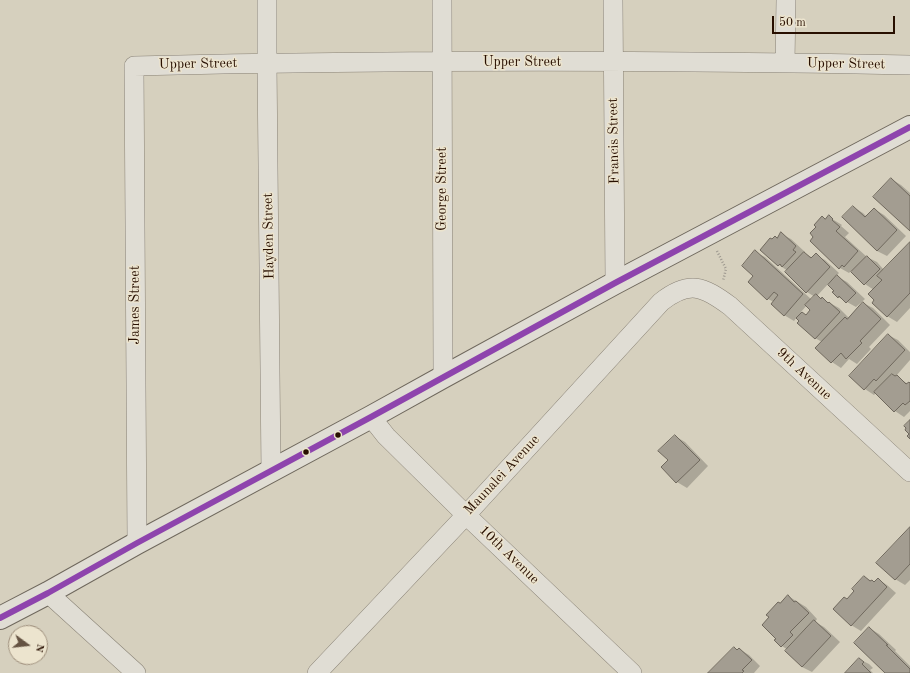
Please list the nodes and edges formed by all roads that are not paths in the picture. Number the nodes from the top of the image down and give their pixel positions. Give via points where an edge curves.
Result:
1 (267, 0) edge
2 (442, 0) edge
3 (613, 0) edge
4 (786, 0) edge
5 (442, 62) junction
6 (613, 62) junction
7 (267, 63) junction
8 (785, 63) junction
9 (910, 65) edge
10 (134, 66) joint
11 (910, 127) edge
12 (615, 283) junction
13 (692, 288) joint
14 (443, 377) junction
15 (371, 418) junction
16 (271, 472) junction
17 (910, 472) edge
18 (466, 515) junction
19 (137, 543) junction
20 (48, 593) junction
21 (0, 618) edge
22 (136, 673) edge
23 (318, 673) edge
24 (632, 673) edge

1 - 7 street, Hayden Street
2 - 5 street, George Street
3 - 6 street, Francis Street
4 - 8 street
5 - 6 street, Upper Street
5 - 7 street, Upper Street
5 - 14 street, George Street
6 - 8 street, Upper Street
6 - 12 street, Francis Street
7 - 10 street, Upper Street
7 - 16 street, Hayden Street
8 - 9 street, Upper Street
10 - 19 street, James Street
11 - 12 street
12 - 14 street
13 - 17 street, 9th Avenue via 705,290 730,306
13 - 18 street, Maunalei Avenue via 671,294 661,302
14 - 15 street
15 - 16 street
15 - 18 street, 10th Avenue
16 - 19 street
18 - 23 street, Maunalei Avenue
18 - 24 street, 10th Avenue
19 - 20 street
20 - 21 street
20 - 22 street

